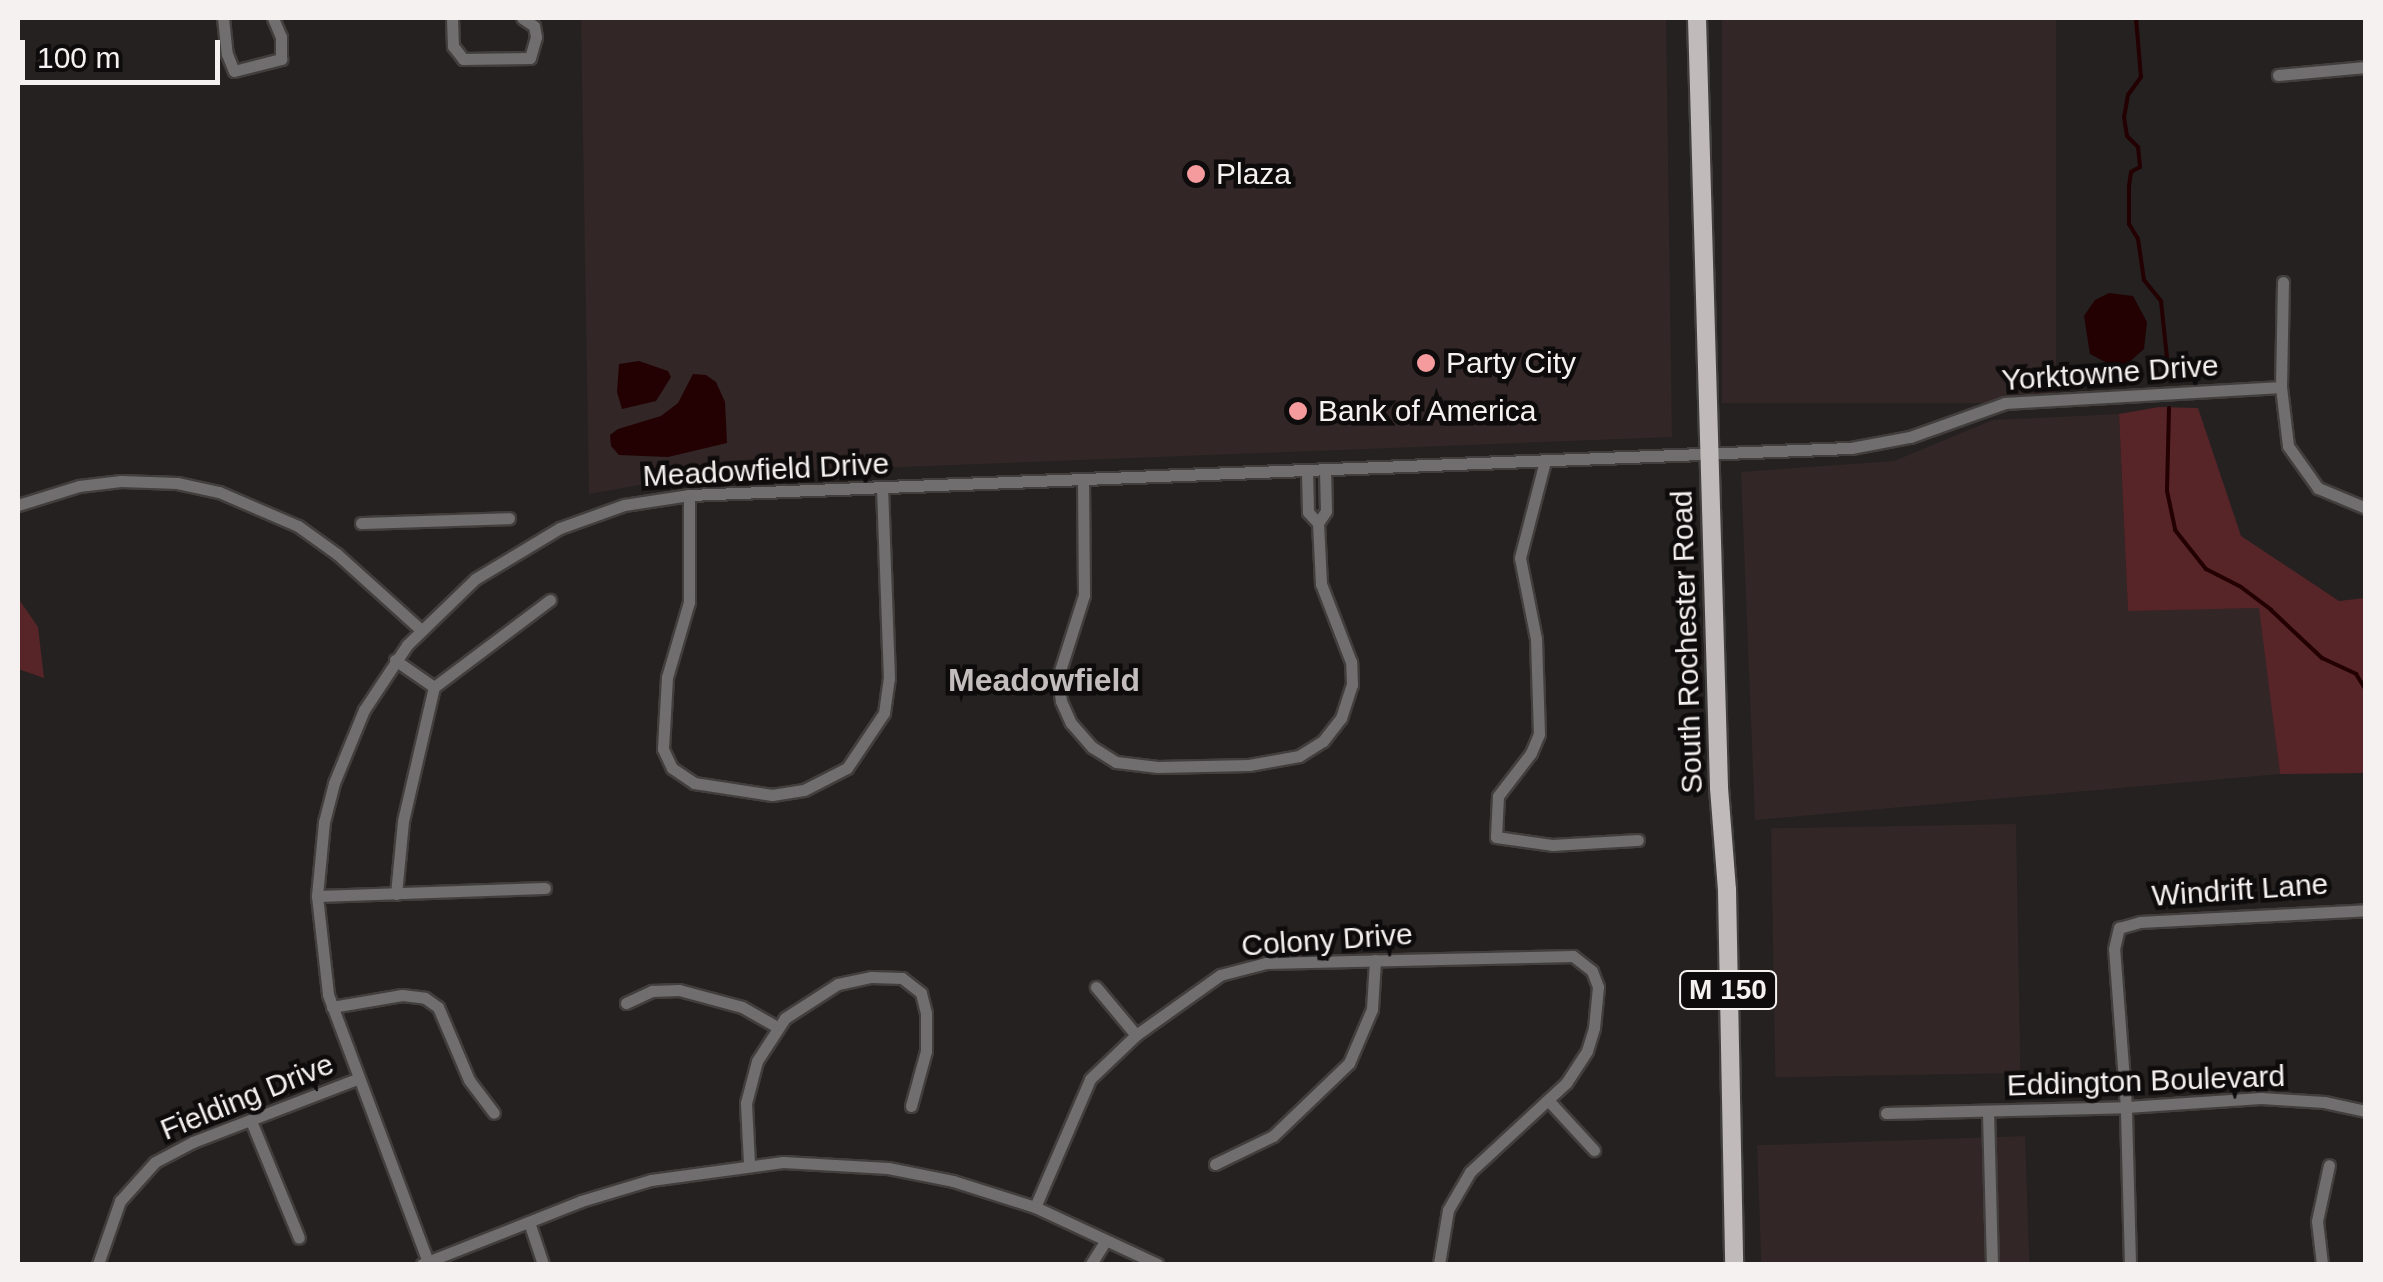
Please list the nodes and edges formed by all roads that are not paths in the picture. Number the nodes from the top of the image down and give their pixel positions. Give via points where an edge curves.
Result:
1 (224, 18) edge
2 (273, 18) edge
3 (452, 18) edge
4 (522, 18) edge
5 (1698, 18) edge
6 (2366, 67) edge
7 (2278, 75) dead end
8 (2283, 282) dead end
9 (2281, 387) junction
10 (1709, 456) junction
11 (1546, 461) junction
12 (1325, 470) junction
13 (1306, 471) junction
14 (1083, 480) junction
15 (882, 488) junction
16 (689, 494) junction
17 (18, 504) edge
18 (2366, 508) edge
19 (509, 518) dead end
20 (361, 523) dead end
21 (1318, 523) junction
22 (550, 600) dead end
23 (420, 629) junction
24 (395, 660) junction
25 (434, 687) junction
26 (1638, 840) dead end
27 (545, 888) dead end
28 (396, 894) junction
29 (317, 896) junction
30 (2366, 910) edge
31 (1374, 960) junction
32 (1096, 987) dead end
33 (626, 1002) dead end
34 (332, 1007) junction
35 (778, 1027) junction
36 (1136, 1034) junction
37 (357, 1079) junction
38 (1548, 1100) junction
39 (911, 1106) dead end
40 (2126, 1107) junction
41 (2366, 1111) edge
42 (1988, 1112) junction
43 (494, 1113) dead end
44 (1886, 1113) dead end
45 (251, 1121) junction
46 (1594, 1150) dead end
47 (749, 1164) junction
48 (1215, 1164) dead end
49 (2328, 1165) dead end
50 (1035, 1207) junction
51 (528, 1222) junction
52 (299, 1238) dead end
53 (1105, 1242) junction
54 (425, 1263) edge
55 (98, 1264) edge
56 (543, 1264) edge
57 (1091, 1264) edge
58 (1157, 1264) edge
59 (1439, 1264) edge
60 (1734, 1264) edge
61 (1992, 1264) edge
62 (2130, 1264) edge
63 (2322, 1264) edge

1 - 2 street via 234,72 281,58
3 - 4 street via 453,46 463,59 530,58 534,26
5 - 10 main road, South Rochester Road / M 150
6 - 7 street
8 - 9 street
9 - 10 street, Yorktowne Drive via 2005,403 1875,445
9 - 18 street via 2288,446 2300,468 2329,495
10 - 11 street, Meadowfield Drive
10 - 60 main road, South Rochester Road / M 150
11 - 12 street, Meadowfield Drive
11 - 26 street via 1520,558 1536,639 1539,734 1498,796 1496,836 1553,845
12 - 13 street, Meadowfield Drive
12 - 21 street via 1326,511
13 - 14 street, Meadowfield Drive
13 - 21 street via 1308,512
14 - 15 street, Meadowfield Drive
14 - 21 street via 1084,595 1060,664 1058,691 1080,735 1106,757 1131,765 1282,762 1333,730 1353,674 1321,584
15 - 16 street, Meadowfield Drive
15 - 16 street via 889,678 884,714 848,768 816,786 772,796 694,784 672,768 663,749 667,677 689,602
16 - 23 street, Meadowfield Drive via 608,509 524,546 458,592
17 - 23 street via 121,481 218,492 308,533
19 - 20 street
22 - 25 street
23 - 24 street, Meadowfield Drive
24 - 25 street
24 - 29 street, Meadowfield Drive via 364,710 334,782
25 - 28 street via 403,821
27 - 28 street
28 - 29 street
29 - 34 street, Meadowfield Drive
30 - 40 street, Windrift Lane via 2119,928 2114,949
31 - 36 street, Colony Drive via 1238,969 1204,984
31 - 38 street, Colony Drive via 1559,954 1584,962 1598,987 1594,1028 1580,1064
31 - 48 street via 1372,1009 1349,1063 1272,1136
32 - 36 street
33 - 35 street via 679,990 742,1007
34 - 37 street, Meadowfield Drive
34 - 43 street via 402,994 426,998 438,1008 469,1080
35 - 39 street via 838,984 902,978 921,993 926,1013 923,1072
35 - 47 street via 748,1089
36 - 50 street, Colony Drive via 1084,1087
37 - 45 street, Fielding Drive
37 - 54 street, Meadowfield Drive
38 - 46 street
38 - 59 street, Colony Drive via 1470,1172 1444,1224
40 - 41 street, Eddington Boulevard via 2261,1098
40 - 42 street, Eddington Boulevard
40 - 62 street
42 - 44 street, Eddington Boulevard
42 - 61 street, Eddington Boulevard
45 - 52 street
45 - 55 street, Fielding Drive via 175,1150 145,1172 120,1201
47 - 50 street via 834,1162 900,1170
47 - 51 street via 651,1180
49 - 63 street via 2317,1221
50 - 53 street
51 - 54 street
51 - 56 street
53 - 57 street
53 - 58 street

